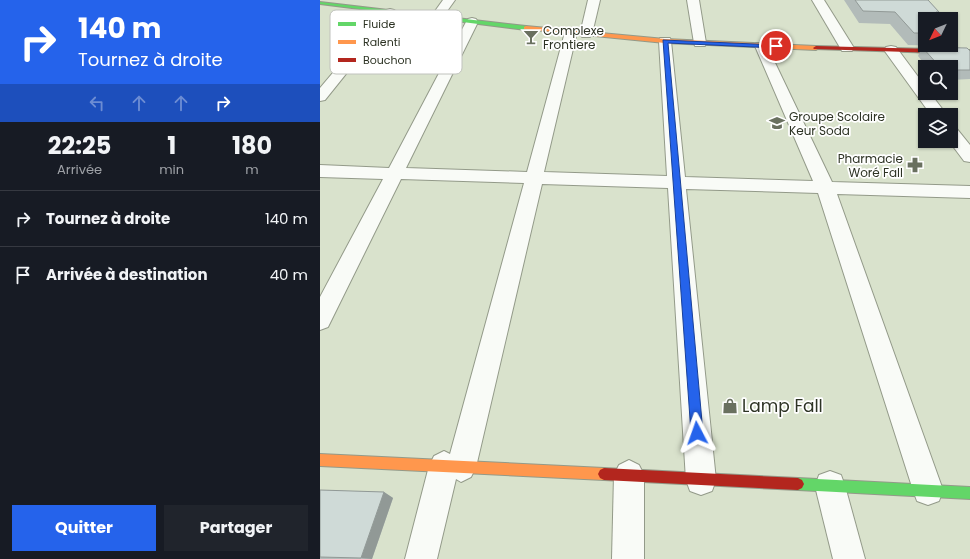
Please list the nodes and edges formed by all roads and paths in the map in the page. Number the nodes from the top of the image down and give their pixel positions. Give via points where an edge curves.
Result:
1 (449, 0) edge
2 (594, 0) edge
3 (693, 0) edge
4 (818, 0) edge
5 (320, 3) edge
6 (374, 10) edge
7 (442, 10) edge
8 (462, 21) edge
9 (472, 22) junction
10 (578, 33) junction
11 (665, 41) junction
12 (462, 42) edge
13 (700, 43) junction
14 (761, 46) junction
15 (847, 48) junction
16 (891, 50) junction
17 (970, 52) edge
18 (338, 74) edge
19 (445, 74) edge
20 (320, 96) edge
21 (934, 108) edge
22 (958, 141) edge
23 (970, 157) edge
24 (320, 171) edge
25 (395, 173) junction
26 (534, 178) junction
27 (677, 182) junction
28 (825, 187) junction
29 (970, 192) edge
30 (320, 320) edge
31 (320, 460) edge
32 (453, 467) junction
33 (629, 475) junction
34 (701, 480) junction
35 (830, 486) junction
36 (928, 490) junction
37 (970, 493) edge
38 (421, 559) edge
39 (628, 559) edge
40 (849, 559) edge

1 - 7 street
2 - 10 street
3 - 13 street
4 - 15 street
5 - 6 street
8 - 9 street
9 - 10 street
9 - 12 street
10 - 11 street
10 - 26 street
11 - 13 street
11 - 27 street
13 - 14 street
14 - 15 street
14 - 28 street
15 - 16 street
16 - 17 street
16 - 21 street
18 - 20 street
19 - 25 street
22 - 23 street
24 - 25 street
25 - 26 street
25 - 30 street
26 - 27 street
26 - 32 street
27 - 28 street
27 - 34 street
28 - 29 street
28 - 36 street
31 - 32 street
32 - 33 street
32 - 38 street
33 - 34 street
33 - 39 street
34 - 35 street
35 - 36 street
35 - 40 street
36 - 37 street

